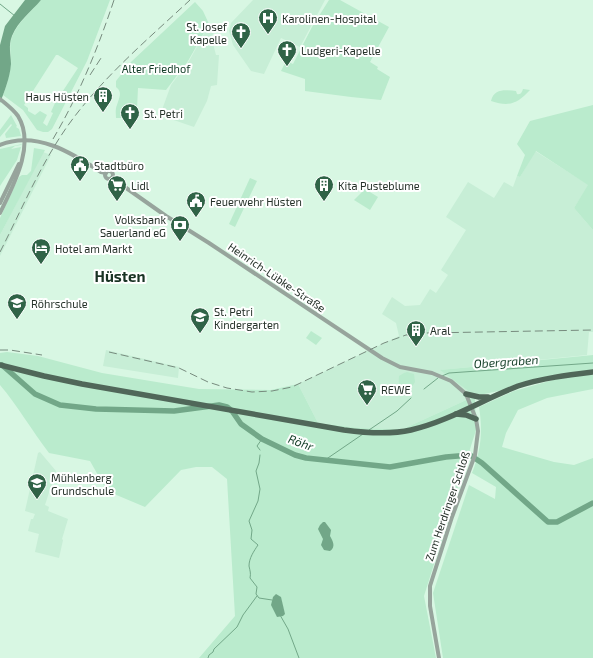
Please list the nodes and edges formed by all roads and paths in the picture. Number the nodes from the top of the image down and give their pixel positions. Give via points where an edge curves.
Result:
1 (0, 99) edge
2 (0, 145) edge
3 (21, 162) junction
4 (9, 184) junction
5 (0, 192) edge
6 (1, 202) edge
7 (0, 213) edge
8 (0, 365) edge
9 (593, 372) edge
10 (439, 376) joint
11 (466, 394) junction
12 (490, 397) junction
13 (472, 406) junction
14 (455, 414) junction
15 (476, 419) junction
16 (439, 658) edge

1 - 3 street via 10,107 20,121 24,134
2 - 10 street, Heinrich-Lübke-Straße via 20,141 47,143 67,151 101,172 111,171 112,178 160,212 382,358 400,367
3 - 4 street
3 - 6 street via 18,173
4 - 5 street
4 - 6 street
6 - 7 street
8 - 14 main road via 128,393 357,432 411,430
9 - 12 main road via 541,380
10 - 11 street, Zum Herdringer Schloß
11 - 12 main road via 479,398
11 - 13 street, Zum Herdringer Schloß
12 - 13 main road
13 - 14 main road
13 - 15 street, Zum Herdringer Schloß
14 - 15 main road
15 - 16 street, Zum Herdringer Schloß via 477,443 430,586 430,606

